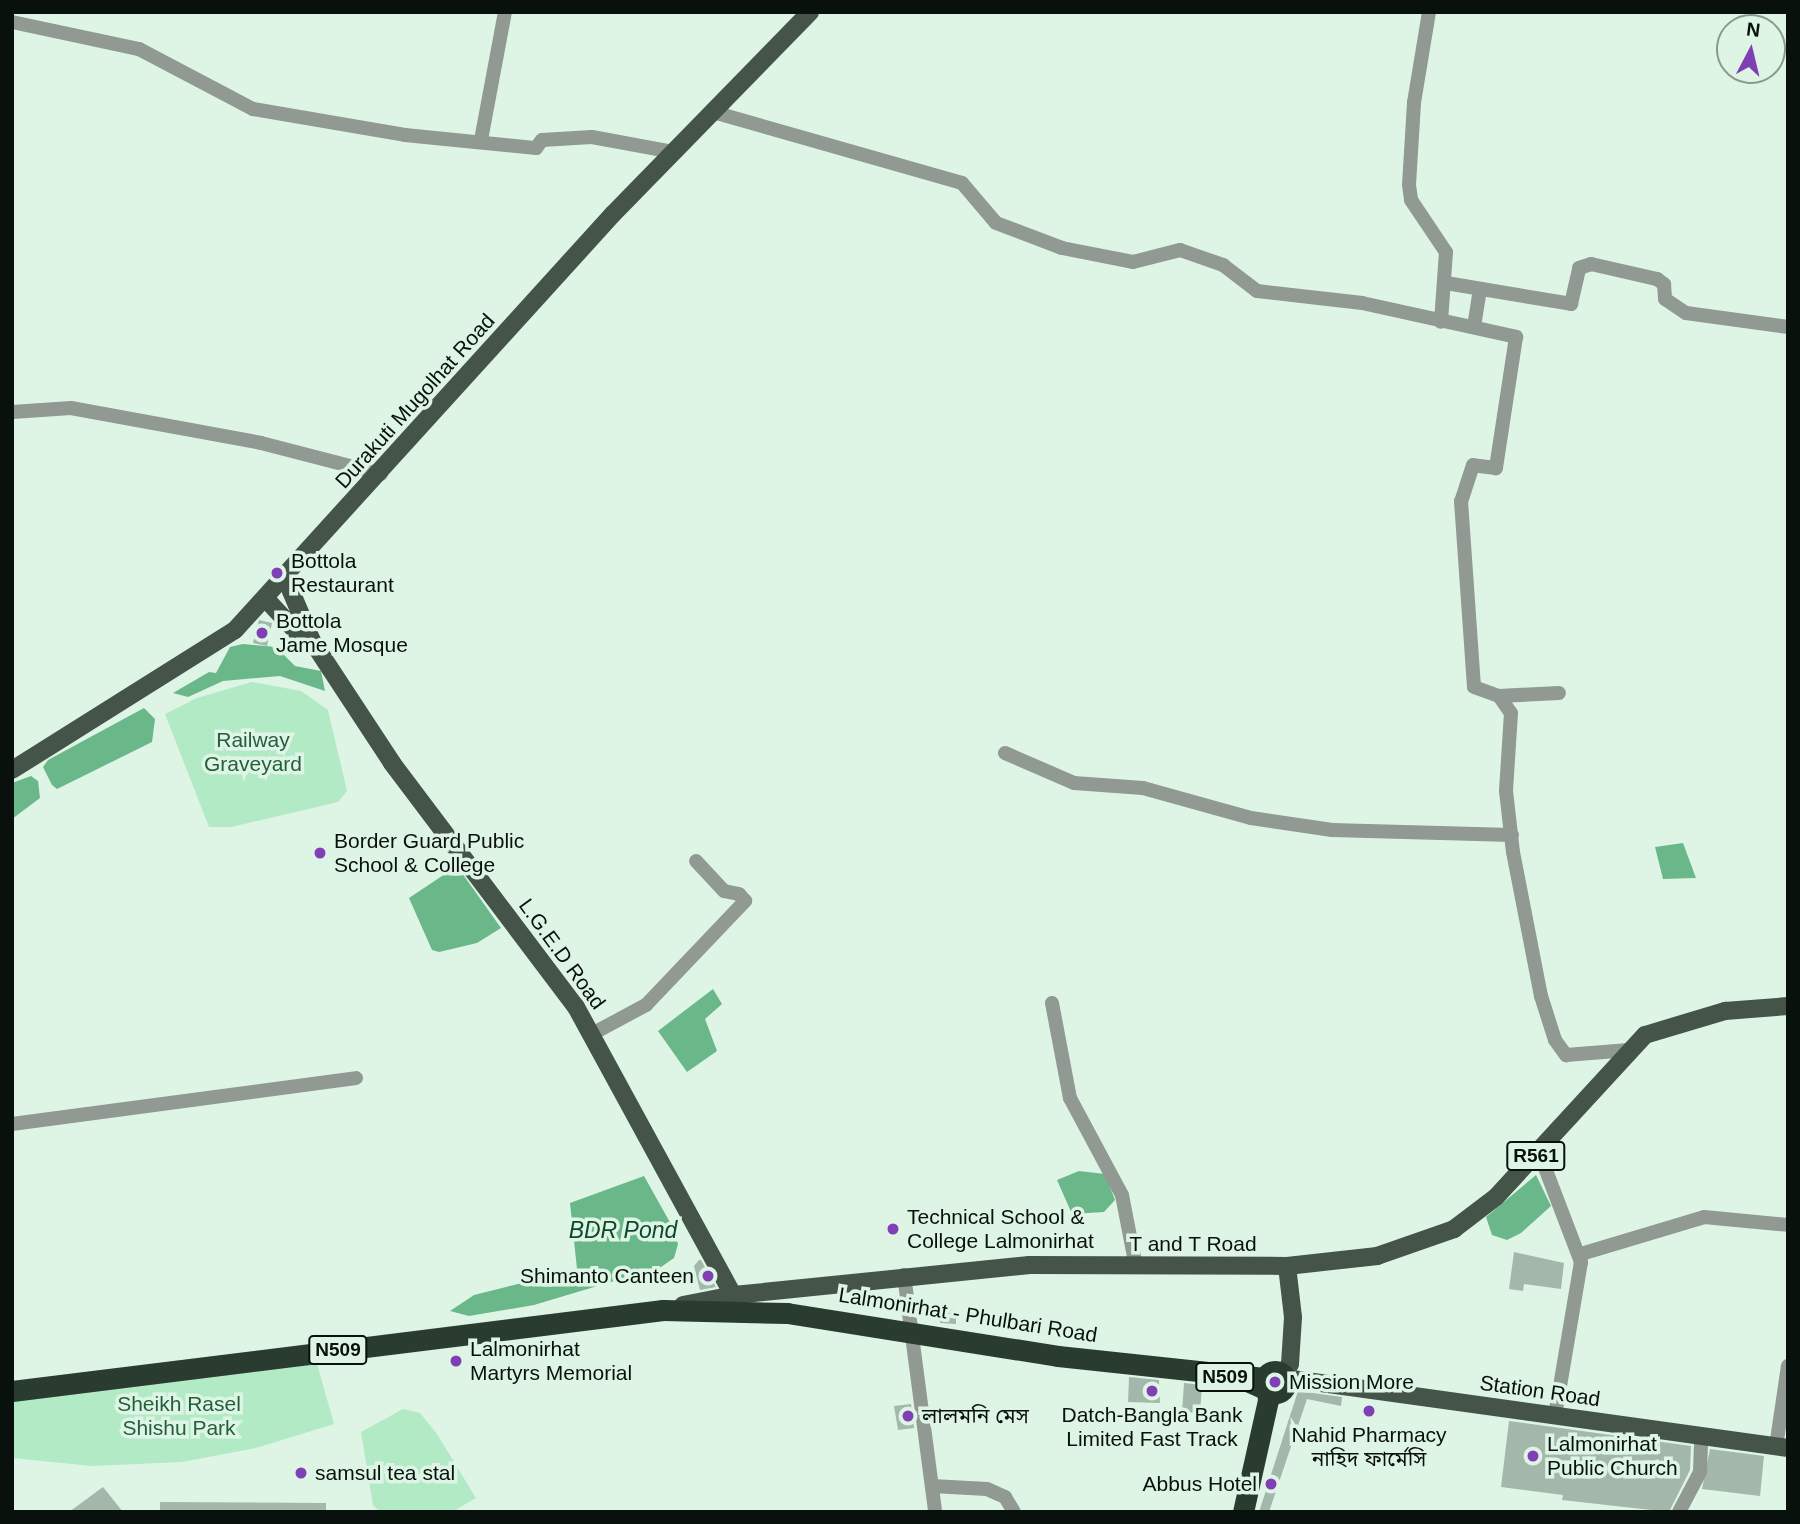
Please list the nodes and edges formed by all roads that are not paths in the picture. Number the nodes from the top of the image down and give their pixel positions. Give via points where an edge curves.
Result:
1 (505, 12) edge
2 (810, 12) edge
3 (1429, 12) edge
4 (12, 22) edge
5 (713, 112) junction
6 (481, 140) junction
7 (673, 152) junction
8 (1446, 283) junction
9 (1480, 289) junction
10 (1441, 322) junction
11 (1474, 327) junction
12 (1788, 327) edge
13 (12, 412) edge
14 (382, 474) junction
15 (285, 577) junction
16 (265, 598) junction
17 (312, 641) junction
18 (1559, 694) dead end
19 (1499, 696) junction
20 (1005, 753) dead end
21 (12, 770) edge
22 (1512, 835) junction
23 (696, 861) dead end
24 (1052, 1003) dead end
25 (1788, 1006) edge
26 (590, 1035) junction
27 (1629, 1050) junction
28 (356, 1079) dead end
29 (12, 1124) edge
30 (1539, 1153) junction
31 (1788, 1225) edge
32 (1581, 1254) junction
33 (1287, 1266) junction
34 (1136, 1267) junction
35 (904, 1275) junction
36 (738, 1303) junction
37 (915, 1332) junction
38 (1788, 1366) edge
39 (1276, 1382) junction
40 (12, 1391) edge
41 (1555, 1416) junction
42 (1702, 1436) junction
43 (1782, 1448) edge
44 (932, 1486) junction
45 (935, 1512) edge
46 (1014, 1512) edge
47 (1243, 1512) edge
48 (1252, 1512) edge
49 (1679, 1512) edge

1 - 6 street
2 - 5 main road, Durakuti Mugolhat Road
3 - 8 street via 1409,185 1411,200 1446,252
4 - 6 street via 139,49 253,109 405,135
5 - 7 main road, Durakuti Mugolhat Road
5 - 10 street via 962,183 996,223 1062,248 1132,262 1180,250 1223,265 1256,290 1362,303
6 - 7 street via 536,148 542,140 592,137
7 - 14 main road, Durakuti Mugolhat Road
8 - 9 street
8 - 10 street
9 - 11 street
9 - 12 street via 1571,304 1579,268 1591,264 1657,279 1664,284 1664,299 1686,313
10 - 11 street
11 - 19 street via 1516,337 1496,468 1473,465 1461,501 1474,687
13 - 14 street via 71,408 261,443
14 - 15 main road, Durakuti Mugolhat Road
15 - 16 main road, Durakuti Mugolhat Road
15 - 17 main road
16 - 17 main road via 305,641
16 - 21 main road, Durakuti Mugolhat Road via 235,630 191,661
17 - 26 main road, L.G.E.D Road via 391,763 558,981
18 - 19 street
19 - 22 street via 1511,713 1506,791
20 - 22 street via 1074,782 1143,788 1251,818 1332,830
22 - 27 street via 1541,996 1555,1040 1566,1055
23 - 26 street via 724,891 739,894 745,901 646,1005
24 - 34 street via 1070,1098 1122,1195
25 - 27 main road, R561 via 1705,1016 1645,1035
26 - 36 main road, L.G.E.D Road
27 - 30 main road, R561
28 - 29 street
30 - 32 street
30 - 33 main road, T and T Road / R561 via 1496,1197 1426,1242 1377,1256
31 - 32 street via 1704,1217
32 - 41 street
33 - 34 main road, T and T Road
33 - 39 main road via 1293,1317 1290,1364
34 - 35 main road, T and T Road via 1029,1265
35 - 36 main road, T and T Road
35 - 37 street
36 - 37 highway, Lalmonirhat - Phulbari Road / N509
36 - 40 highway, Lalmonirhat - Phulbari Road / N509
37 - 39 highway, Lalmonirhat - Phulbari Road / N509 via 1058,1356
37 - 44 street
38 - 43 street
39 - 41 main road, Station Road
39 - 47 highway, N509
39 - 48 highway, N509
41 - 42 main road, Station Road
42 - 43 main road, Station Road
42 - 49 street via 1698,1480
44 - 45 street
44 - 46 street via 988,1489 1005,1497

